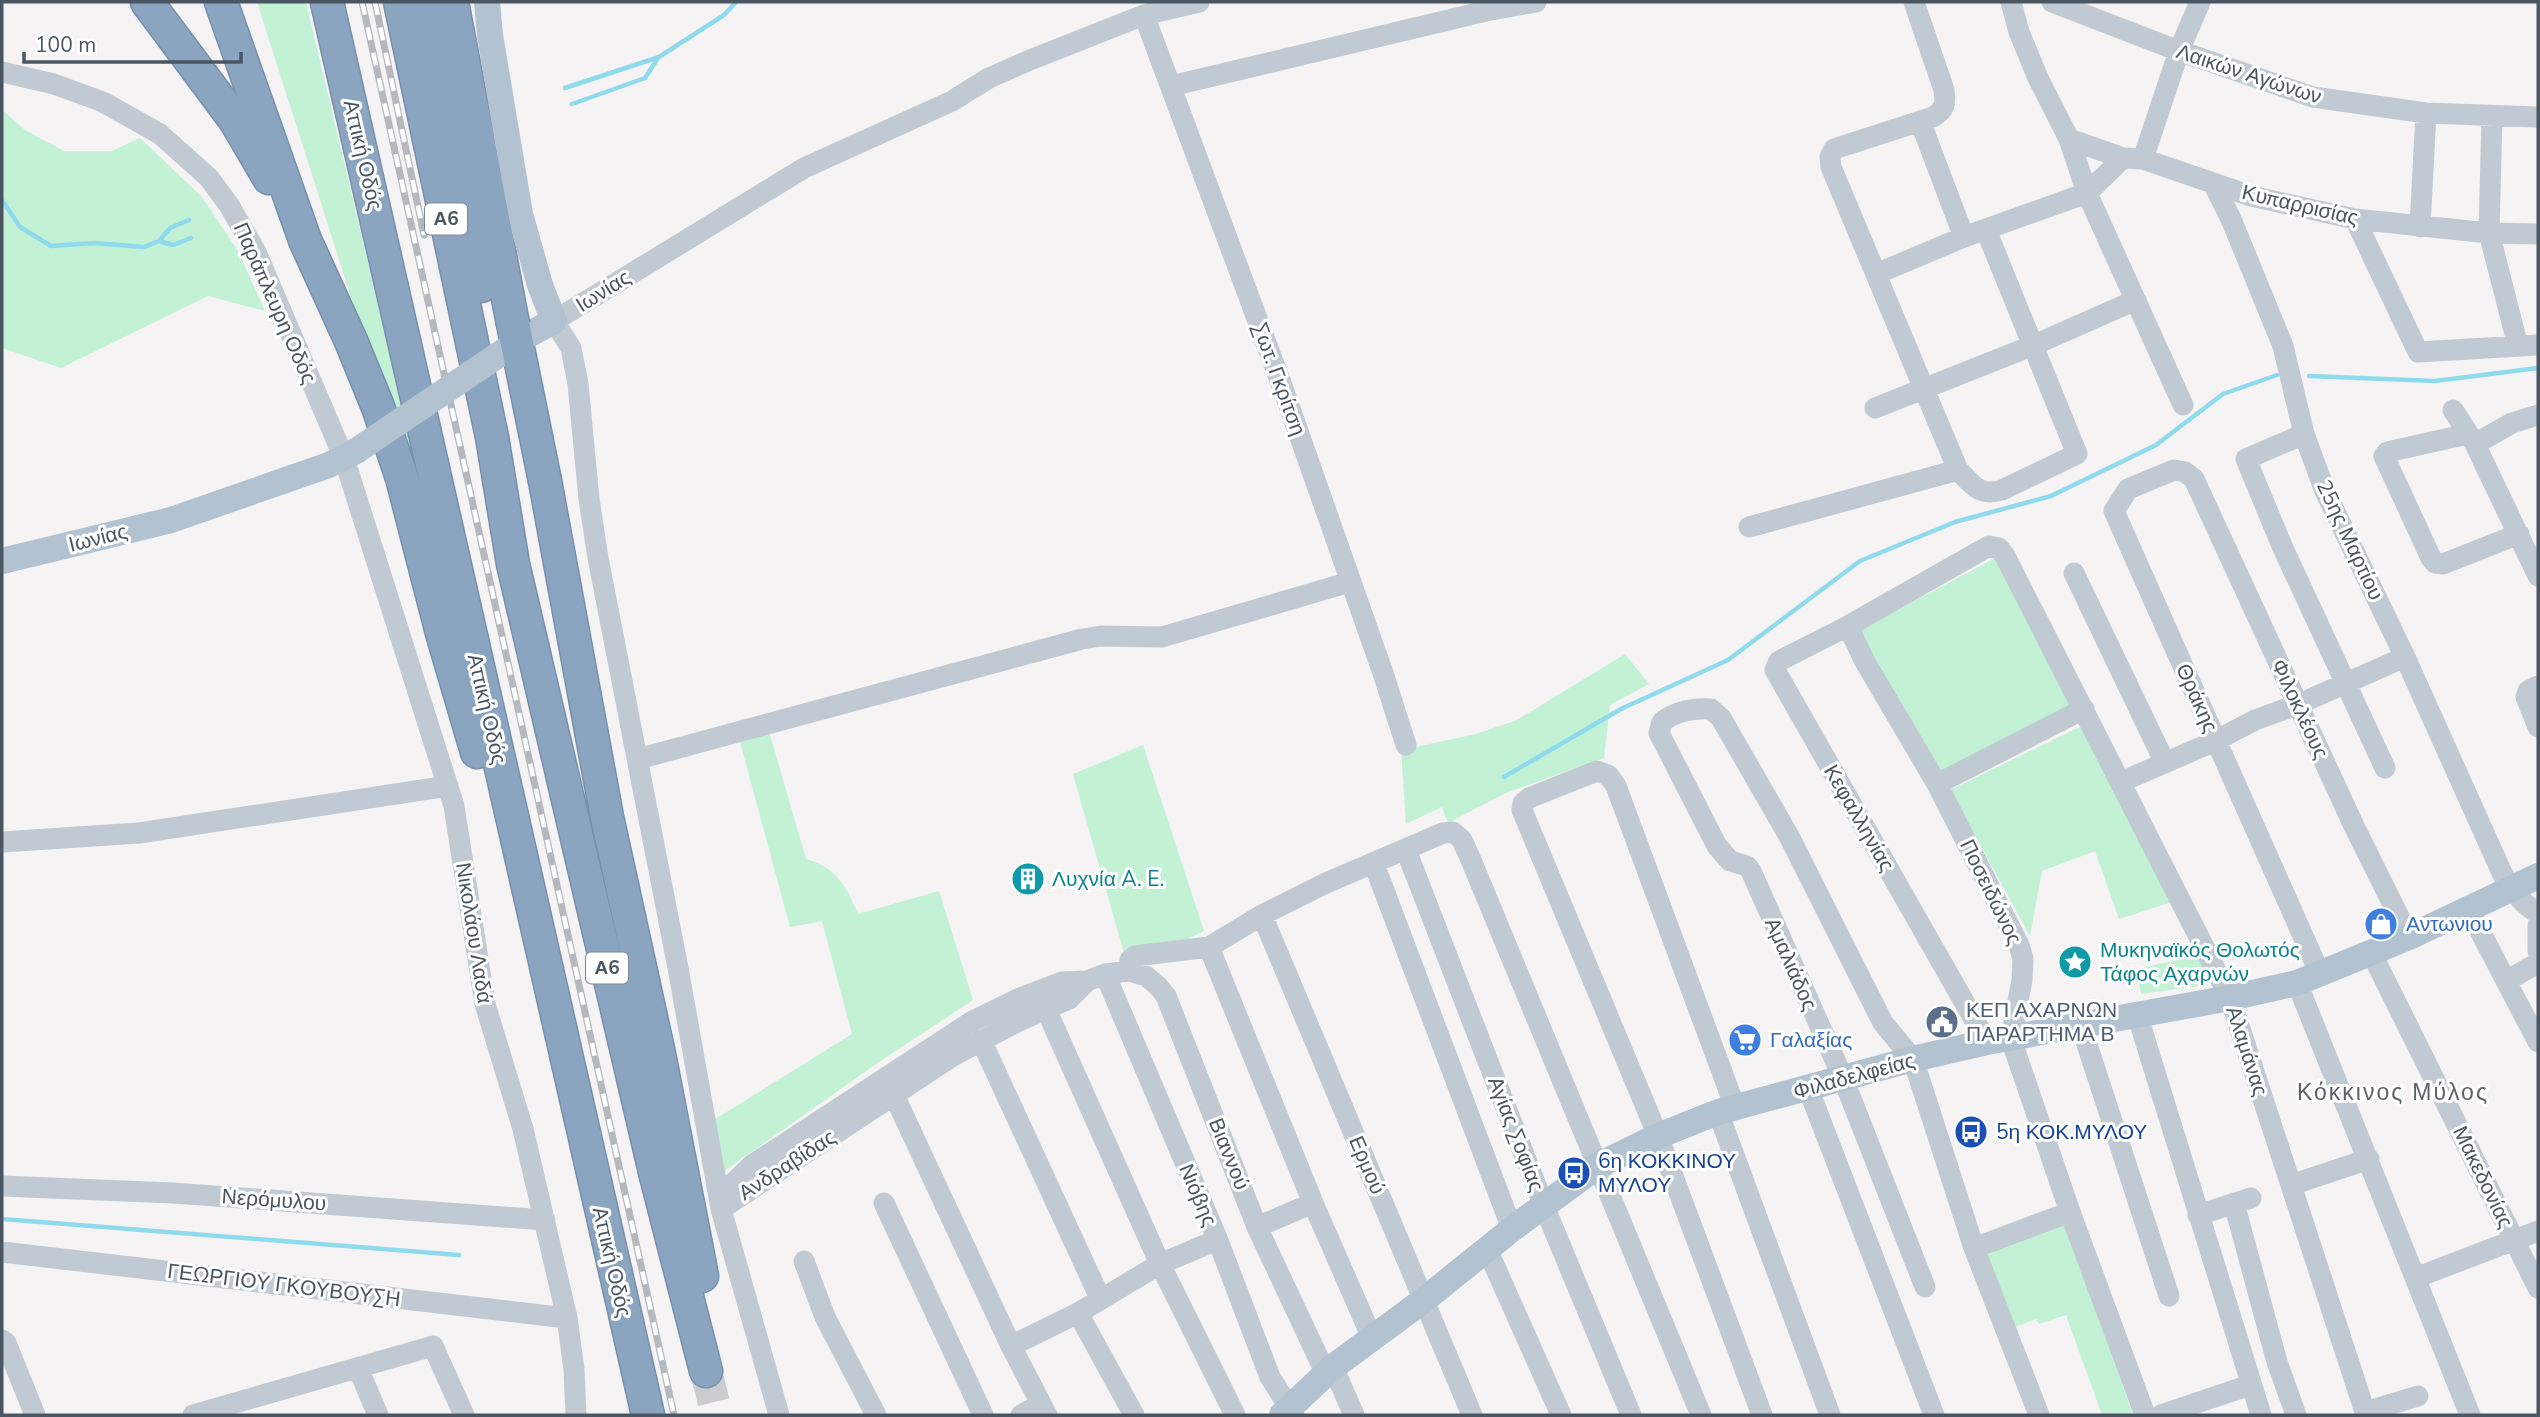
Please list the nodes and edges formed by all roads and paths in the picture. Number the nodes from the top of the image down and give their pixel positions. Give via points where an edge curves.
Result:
1 (147, 2) edge
2 (221, 2) edge
3 (327, 2) edge
4 (400, 2) edge
5 (433, 2) edge
6 (452, 2) edge
7 (487, 2) edge
8 (1199, 2) edge
9 (1536, 2) edge
10 (1914, 2) edge
11 (2011, 2) edge
12 (2052, 2) edge
13 (2200, 2) edge
14 (1144, 15) junction
15 (2179, 51) junction
16 (2, 72) edge
17 (1171, 86) junction
18 (2426, 113) junction
19 (2492, 116) junction
20 (2538, 117) edge
21 (1920, 121) junction
22 (2069, 139) junction
23 (2133, 159) junction
24 (2213, 183) junction
25 (2087, 193) junction
26 (2251, 196) junction
27 (2231, 219) junction
28 (2355, 219) junction
29 (2420, 227) junction
30 (1986, 230) junction
31 (2489, 233) junction
32 (2538, 234) edge
33 (1964, 237) junction
34 (305, 240) junction
35 (1876, 274) junction
36 (2136, 300) junction
37 (554, 321) junction
38 (2034, 345) junction
39 (2528, 346) edge
40 (1922, 389) junction
41 (2183, 405) dead end
42 (1875, 408) dead end
43 (2453, 410) dead end
44 (2538, 415) edge
45 (2304, 434) junction
46 (492, 437) junction
47 (2472, 439) junction
48 (350, 455) junction
49 (1958, 470) junction
50 (2193, 479) joint
51 (1749, 527) dead end
52 (2519, 534) junction
53 (2, 561) edge
54 (2074, 573) dead end
55 (2538, 576) edge
56 (1350, 582) junction
57 (1848, 626) junction
58 (2405, 657) junction
59 (2344, 683) junction
60 (2538, 685) edge
61 (2298, 704) junction
62 (2084, 709) junction
63 (2538, 727) edge
64 (2216, 741) junction
65 (1406, 745) dead end
66 (638, 759) junction
67 (2165, 764) junction
68 (2385, 768) dead end
69 (2121, 782) junction
70 (1937, 784) junction
71 (448, 786) junction
72 (2, 842) edge
73 (1406, 850) junction
74 (1374, 864) junction
75 (2538, 876) edge
76 (2511, 888) junction
77 (531, 908) junction
78 (2469, 910) junction
79 (2538, 913) edge
80 (1262, 915) junction
81 (2538, 925) edge
82 (2409, 937) junction
83 (1209, 947) junction
84 (2538, 951) edge
85 (2372, 954) junction
86 (2538, 963) edge
87 (1129, 971) junction
88 (1096, 978) junction
89 (2309, 978) junction
90 (2506, 981) junction
91 (2230, 998) junction
92 (1046, 1009) junction
93 (2137, 1014) junction
94 (2081, 1026) junction
95 (981, 1040) junction
96 (1999, 1041) junction
97 (2538, 1042) edge
98 (1913, 1059) junction
99 (1843, 1078) junction
100 (1808, 1088) junction
101 (894, 1095) junction
102 (1727, 1110) junction
103 (1658, 1136) junction
104 (708, 1144) junction
105 (2369, 1159) junction
106 (752, 1165) junction
107 (1599, 1165) junction
108 (2291, 1185) junction
109 (2, 1186) edge
110 (884, 1203) dead end
111 (1313, 1203) junction
112 (1544, 1206) junction
113 (720, 1209) junction
114 (2070, 1212) junction
115 (2198, 1215) junction
116 (545, 1220) junction
117 (1257, 1227) junction
118 (1512, 1229) junction
119 (2538, 1231) edge
120 (1217, 1240) junction
121 (2514, 1240) junction
122 (1974, 1248) junction
123 (1487, 1249) junction
124 (2, 1252) edge
125 (804, 1261) dead end
126 (1160, 1264) junction
127 (2415, 1278) junction
128 (1925, 1287) dead end
129 (2538, 1288) edge
130 (2169, 1296) dead end
131 (1100, 1298) junction
132 (1424, 1300) junction
133 (1078, 1313) junction
134 (567, 1318) junction
135 (1372, 1338) junction
136 (2, 1340) edge
137 (1011, 1346) junction
138 (358, 1368) junction
139 (1329, 1371) junction
140 (2250, 1385) junction
141 (2418, 1396) dead end
142 (1044, 1410) edge
143 (1289, 1412) edge
144 (2365, 1414) edge
145 (34, 1415) edge
146 (193, 1415) edge
147 (378, 1415) edge
148 (464, 1415) edge
149 (576, 1415) edge
150 (648, 1415) edge
151 (779, 1415) edge
152 (876, 1415) edge
153 (983, 1415) edge
154 (1021, 1415) edge
155 (1134, 1415) edge
156 (1235, 1415) edge
157 (1354, 1415) edge
158 (1472, 1415) edge
159 (1561, 1415) edge
160 (1631, 1415) edge
161 (1701, 1415) edge
162 (1762, 1415) edge
163 (1830, 1415) edge
164 (1934, 1415) edge
165 (2039, 1415) edge
166 (2145, 1415) edge
167 (2161, 1415) edge
168 (2261, 1415) edge
169 (2296, 1415) edge
170 (2470, 1415) edge

1 - 34 highway via 235,120
2 - 34 highway
3 - 77 highway, Αττική Οδός
4 - 46 highway, Α6
5 - 46 highway via 441,88 490,346
6 - 46 highway, Α6, bridge via 607,817 708,1310 706,1371 513,564
7 - 37 main road via 520,214
8 - 14 street, Ιωνίας
9 - 17 street
10 - 21 street via 1946,103 1943,110
11 - 22 street via 2038,78
12 - 15 street, Λαικών Αγώνων
13 - 15 street
14 - 17 street, Σωτ. Γκρίτση
14 - 37 street, Ιωνίας via 1010,69 804,168
15 - 18 street, Λαικών Αγώνων via 2313,97
15 - 23 street
16 - 48 street, Παράπλευρη Οδός via 54,84 123,111 169,140 209,178 256,252
17 - 56 street, Σωτ. Γκρίτση
18 - 19 street, Λαικών Αγώνων
18 - 29 street
19 - 20 street, Λαικών Αγώνων
19 - 31 street
21 - 33 street
21 - 35 street via 1834,149 1830,158
22 - 23 street, Κυπαρρισίας
22 - 25 street
23 - 24 street, Κυπαρρισίας
23 - 25 street
24 - 26 street, Κυπαρρισίας
24 - 27 street, 25ης Μαρτίου
25 - 30 street
25 - 36 street
26 - 27 street
26 - 28 street, Κυπαρρισίας
27 - 45 street, 25ης Μαρτίου via 2283,346
28 - 29 street, Κυπαρρισίας
28 - 39 street via 2418,352
29 - 31 street, Κυπαρρισίας
30 - 33 street
30 - 38 street
31 - 32 street, Κυπαρρισίας
31 - 39 street
33 - 35 street
34 - 77 highway via 378,407 495,813
35 - 40 street
36 - 38 street
36 - 41 street
37 - 48 main road, Ιωνίας, bridge
37 - 66 street via 571,348 578,384 598,558
38 - 40 street
38 - 49 street via 2077,454 1989,494
40 - 42 street
40 - 49 street
43 - 47 street
44 - 47 street
45 - 58 street, 25ης Μαρτίου via 2345,535
45 - 59 street via 2246,459
47 - 52 street
47 - 52 street via 2384,456 2435,563 2443,564
48 - 53 main road, Ιωνίας via 171,520
48 - 71 street, Νικολάου Λαδά
49 - 51 street
50 - 61 street, Φιλοκλέους
50 - 64 street, Θράκης via 2174,470 2128,489 2114,511
52 - 55 street
54 - 67 street
56 - 65 street, Σωτ. Γκρίτση
56 - 66 street via 1162,637 1082,639
57 - 62 street, Αλαμάνας via 1981,550 1999,548
57 - 70 street, Ποσειδώνος
57 - 96 street, Κεφαλληνίας via 1779,660 1775,670
58 - 59 street
58 - 76 street, 25ης Μαρτίου
59 - 61 street
59 - 68 street
60 - 63 street via 2526,697
61 - 64 street
61 - 82 street, Φιλοκλέους
62 - 69 street, Αλαμάνας
62 - 70 street
64 - 67 street
64 - 89 street, Θράκης
66 - 104 street
67 - 69 street
69 - 91 street, Αλαμάνας
70 - 96 street, Ποσειδώνος via 2023,959 2022,980
71 - 72 street via 139,833
71 - 116 street, Νικολάου Λαδά via 485,1004
73 - 74 street
73 - 107 street via 1443,833 1453,832 1462,841
73 - 112 street, Αγίας Σοφίας
74 - 80 street
74 - 118 street
75 - 76 main road, Φιλαδελφείας
76 - 78 main road, Φιλαδελφείας
76 - 79 street
77 - 150 highway, Αττική Οδός
78 - 82 main road, Φιλαδελφείας
78 - 90 street
80 - 83 street
80 - 132 street, Ερμού
81 - 84 street
82 - 85 main road, Φιλαδελφείας
83 - 87 street via 1135,956
83 - 111 street
85 - 89 main road, Φιλαδελφείας
85 - 121 street, Μακεδονίας
86 - 90 street
87 - 88 street
87 - 117 street, Βιαννού via 1146,976 1166,996
88 - 92 street, Ανδραβίδας via 1069,999
88 - 106 street, Ανδραβίδας via 1050,986 971,1022
88 - 120 street, Νιόβης
89 - 91 main road, Φιλαδελφείας
89 - 105 street, Θράκης
90 - 97 street
91 - 93 main road, Φιλαδελφείας
91 - 108 street, Αλαμάνας
92 - 95 street, Ανδραβίδας
92 - 126 street
93 - 94 main road, Φιλαδελφείας
93 - 115 street
94 - 96 main road, Φιλαδελφείας
94 - 130 street
95 - 101 street, Ανδραβίδας
95 - 131 street
96 - 98 main road, Φιλαδελφείας
96 - 114 street, Ποσειδώνος
98 - 99 main road, Φιλαδελφείας
98 - 99 street, Αμαλιάδος via 1883,1023 1790,838 1721,718 1712,709 1676,713 1662,722 1659,733 1717,846 1730,862 1751,871
98 - 122 street
99 - 100 main road, Φιλαδελφείας
99 - 128 street, Αμαλιάδος
100 - 102 main road, Φιλαδελφείας
100 - 164 street
101 - 113 street, Ανδραβίδας
101 - 137 street
102 - 103 main road, Φιλαδελφείας
102 - 103 street via 1616,786 1608,775 1597,771 1529,797 1522,810
102 - 163 street
103 - 107 main road, Φιλαδελφείας
103 - 162 street
104 - 106 street via 734,1166
104 - 113 street
105 - 108 street
105 - 127 street, Θράκης
106 - 113 street, Ανδραβίδας via 732,1184
107 - 112 main road, Φιλαδελφείας
107 - 161 street
108 - 144 street, Αλαμάνας
109 - 116 street, Νερόμυλου via 173,1193
110 - 153 street
111 - 117 street
111 - 135 street
112 - 118 main road, Φιλαδελφείας
112 - 160 street, Αγίας Σοφίας
113 - 151 street
114 - 122 street
114 - 166 street, Ποσειδώνος
115 - 140 street
115 - 169 street via 2243,1200 2277,1362
116 - 134 street, Νικολάου Λαδά
117 - 139 street, Βιαννού
118 - 123 main road, Φιλαδελφείας
119 - 121 street
120 - 126 street
120 - 143 street, Νιόβης via 1270,1377
121 - 127 street
121 - 129 street, Μακεδονίας
122 - 165 street
123 - 132 main road, Φιλαδελφείας
123 - 159 street
124 - 134 street, ΓΕΩΡΓΙΟΥ ΓΚΟΥΒΟΥΣΗ
125 - 152 street via 825,1317
126 - 131 street
126 - 156 street
127 - 170 street, Θράκης
131 - 133 street
132 - 135 main road, Φιλαδελφείας
132 - 158 street, Ερμού
133 - 137 street
133 - 155 street
134 - 149 street, Νικολάου Λαδά
135 - 139 main road, Φιλαδελφείας
136 - 145 street
137 - 142 street
138 - 146 street
138 - 147 street
138 - 148 street via 433,1346
139 - 143 main road, Φιλαδελφείας
139 - 157 street, Βιαννού
140 - 167 street
140 - 168 street
141 - 144 street
142 - 154 street

